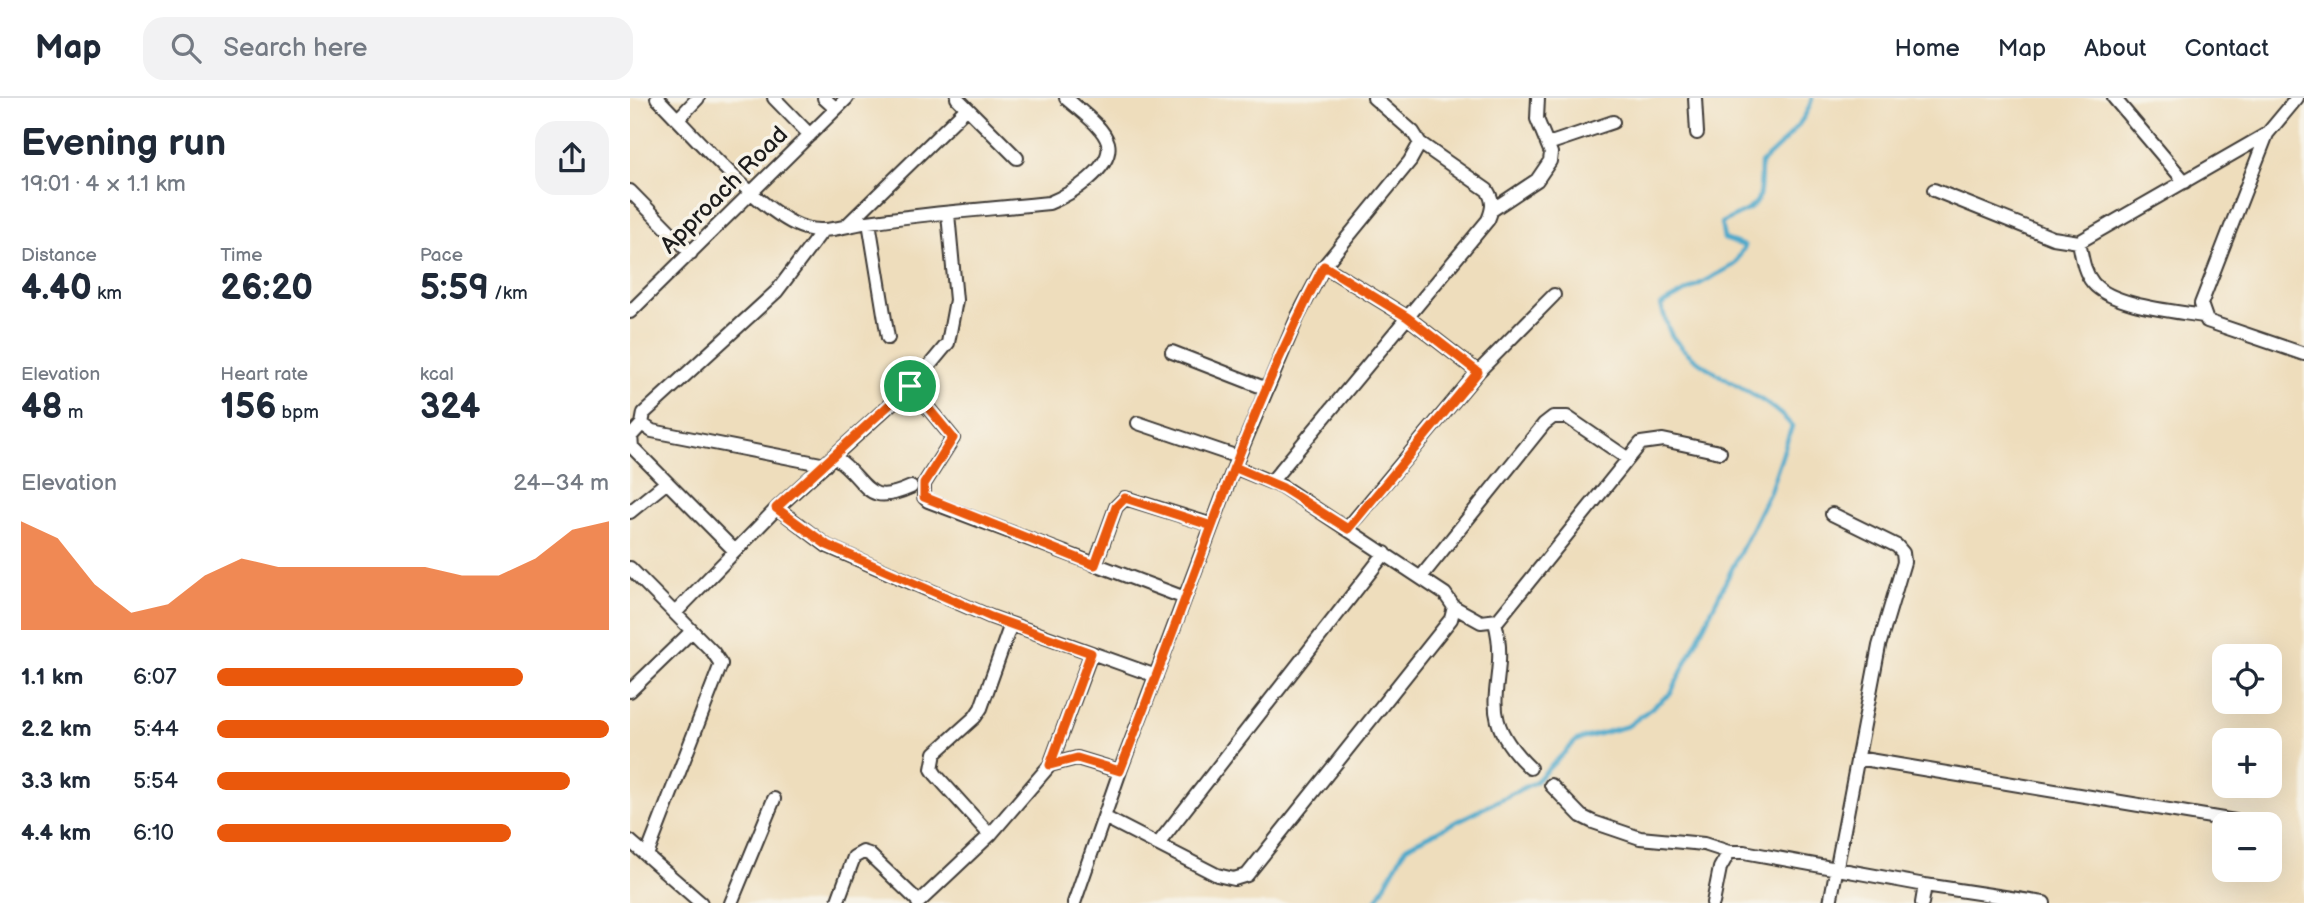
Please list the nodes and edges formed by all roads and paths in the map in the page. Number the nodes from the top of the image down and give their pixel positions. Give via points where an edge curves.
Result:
1 (657, 98) edge
2 (698, 98) edge
3 (774, 98) edge
4 (824, 98) edge
5 (847, 98) edge
6 (957, 98) edge
7 (1066, 98) edge
8 (1374, 98) edge
9 (1538, 98) edge
10 (1695, 98) edge
11 (2114, 98) edge
12 (2297, 98) edge
13 (967, 108) junction
14 (836, 109) junction
15 (678, 119) junction
16 (1613, 122) dead end
17 (1697, 133) dead end
18 (2267, 134) junction
19 (810, 135) junction
20 (1420, 144) junction
21 (1548, 144) junction
22 (1017, 158) dead end
23 (2185, 182) junction
24 (1934, 190) dead end
25 (630, 191) edge
26 (751, 193) junction
27 (1492, 210) junction
28 (948, 214) junction
29 (869, 222) junction
30 (845, 226) junction
31 (823, 230) junction
32 (2079, 242) junction
33 (691, 253) junction
34 (1324, 266) junction
35 (1554, 295) dead end
36 (630, 312) edge
37 (2203, 316) junction
38 (1407, 317) junction
39 (888, 338) dead end
40 (1172, 352) dead end
41 (2304, 354) edge
42 (1478, 372) junction
43 (910, 386) junction
44 (1267, 389) junction
45 (1138, 423) dead end
46 (642, 424) junction
47 (1720, 452) dead end
48 (1627, 458) junction
49 (830, 461) junction
50 (1236, 462) junction
51 (667, 482) junction
52 (1271, 482) junction
53 (911, 487) dead end
54 (776, 508) junction
55 (630, 512) edge
56 (1832, 514) dead end
57 (1212, 526) junction
58 (1348, 529) junction
59 (735, 551) junction
60 (1385, 553) junction
61 (1095, 565) junction
62 (630, 568) edge
63 (1421, 577) junction
64 (1185, 598) junction
65 (1454, 607) junction
66 (675, 613) junction
67 (1494, 622) junction
68 (1011, 624) junction
69 (692, 631) junction
70 (1091, 653) junction
71 (1156, 676) junction
72 (630, 691) edge
73 (1857, 758) junction
74 (1050, 765) junction
75 (1530, 768) dead end
76 (1120, 771) junction
77 (1551, 785) dead end
78 (774, 799) dead end
79 (1104, 817) junction
80 (2212, 817) edge
81 (990, 835) junction
82 (630, 841) edge
83 (1158, 844) junction
84 (1729, 852) junction
85 (647, 855) junction
86 (1836, 869) junction
87 (1925, 885) junction
88 (701, 903) edge
89 (732, 903) edge
90 (837, 903) edge
91 (919, 903) edge
92 (1074, 903) edge
93 (1713, 903) edge
94 (1830, 903) edge
95 (1922, 903) edge
96 (2044, 903) edge

1 - 15 street
2 - 15 street
3 - 19 street
4 - 14 street
5 - 14 street, Approach Road
6 - 13 street
7 - 28 street via 1108,142 1102,164 1082,185 1049,203
8 - 20 street via 1413,132
9 - 21 street via 1537,119
10 - 17 street
11 - 23 street
12 - 18 street
13 - 22 street
13 - 30 street
14 - 19 street, Approach Road
15 - 26 street
16 - 21 street
18 - 23 street
18 - 37 street via 2201,303
19 - 26 street, Approach Road
20 - 27 street via 1487,190 1493,199
20 - 34 street
21 - 27 street via 1551,153 1545,171
23 - 32 street
24 - 32 street via 2053,238
25 - 33 street
26 - 31 street via 804,228
26 - 33 street, Approach Road
27 - 38 street
28 - 29 street
28 - 43 street via 956,300 952,334
29 - 30 street
29 - 39 street
30 - 31 street
31 - 46 street via 777,291 644,412
32 - 37 street via 2085,270 2095,286 2139,305
33 - 36 street, Approach Road
34 - 38 street
34 - 44 street
35 - 42 street
37 - 41 street via 2218,326
38 - 42 street
38 - 52 street
40 - 44 street
42 - 58 street
43 - 49 street
43 - 61 street via 953,438 924,484 924,497
44 - 50 street
45 - 50 street
46 - 49 street via 652,431
46 - 51 street via 630,443
47 - 48 street via 1653,440 1641,443
48 - 63 street via 1567,417 1553,417
48 - 67 street
49 - 53 street via 876,495 888,497
49 - 54 street
50 - 52 street
50 - 57 street
51 - 55 street
51 - 59 street
52 - 58 street
54 - 59 street
54 - 68 street via 827,545
56 - 73 street via 1903,553
57 - 61 street via 1125,498 1116,507
57 - 64 street
58 - 60 street
59 - 66 street
60 - 63 street
60 - 83 street
61 - 64 street
62 - 66 street
63 - 65 street via 1445,594
64 - 71 street
65 - 67 street via 1481,622
65 - 83 street via 1451,619 1247,875 1234,879 1217,875
66 - 69 street
67 - 75 street via 1500,644 1493,700 1497,717 1511,750
68 - 70 street
68 - 81 street via 981,708 932,761 936,775
69 - 72 street
69 - 85 street via 719,659 721,670
70 - 71 street
70 - 74 street
71 - 76 street
73 - 80 street
73 - 86 street
74 - 76 street via 1077,758
74 - 81 street
76 - 79 street
77 - 84 street via 1593,822 1640,838 1704,844
78 - 89 street
79 - 83 street
79 - 92 street
81 - 91 street
82 - 85 street
84 - 86 street
84 - 93 street via 1720,868
85 - 88 street
86 - 87 street
86 - 94 street
87 - 95 street
87 - 96 street
90 - 91 street via 854,857 863,852

